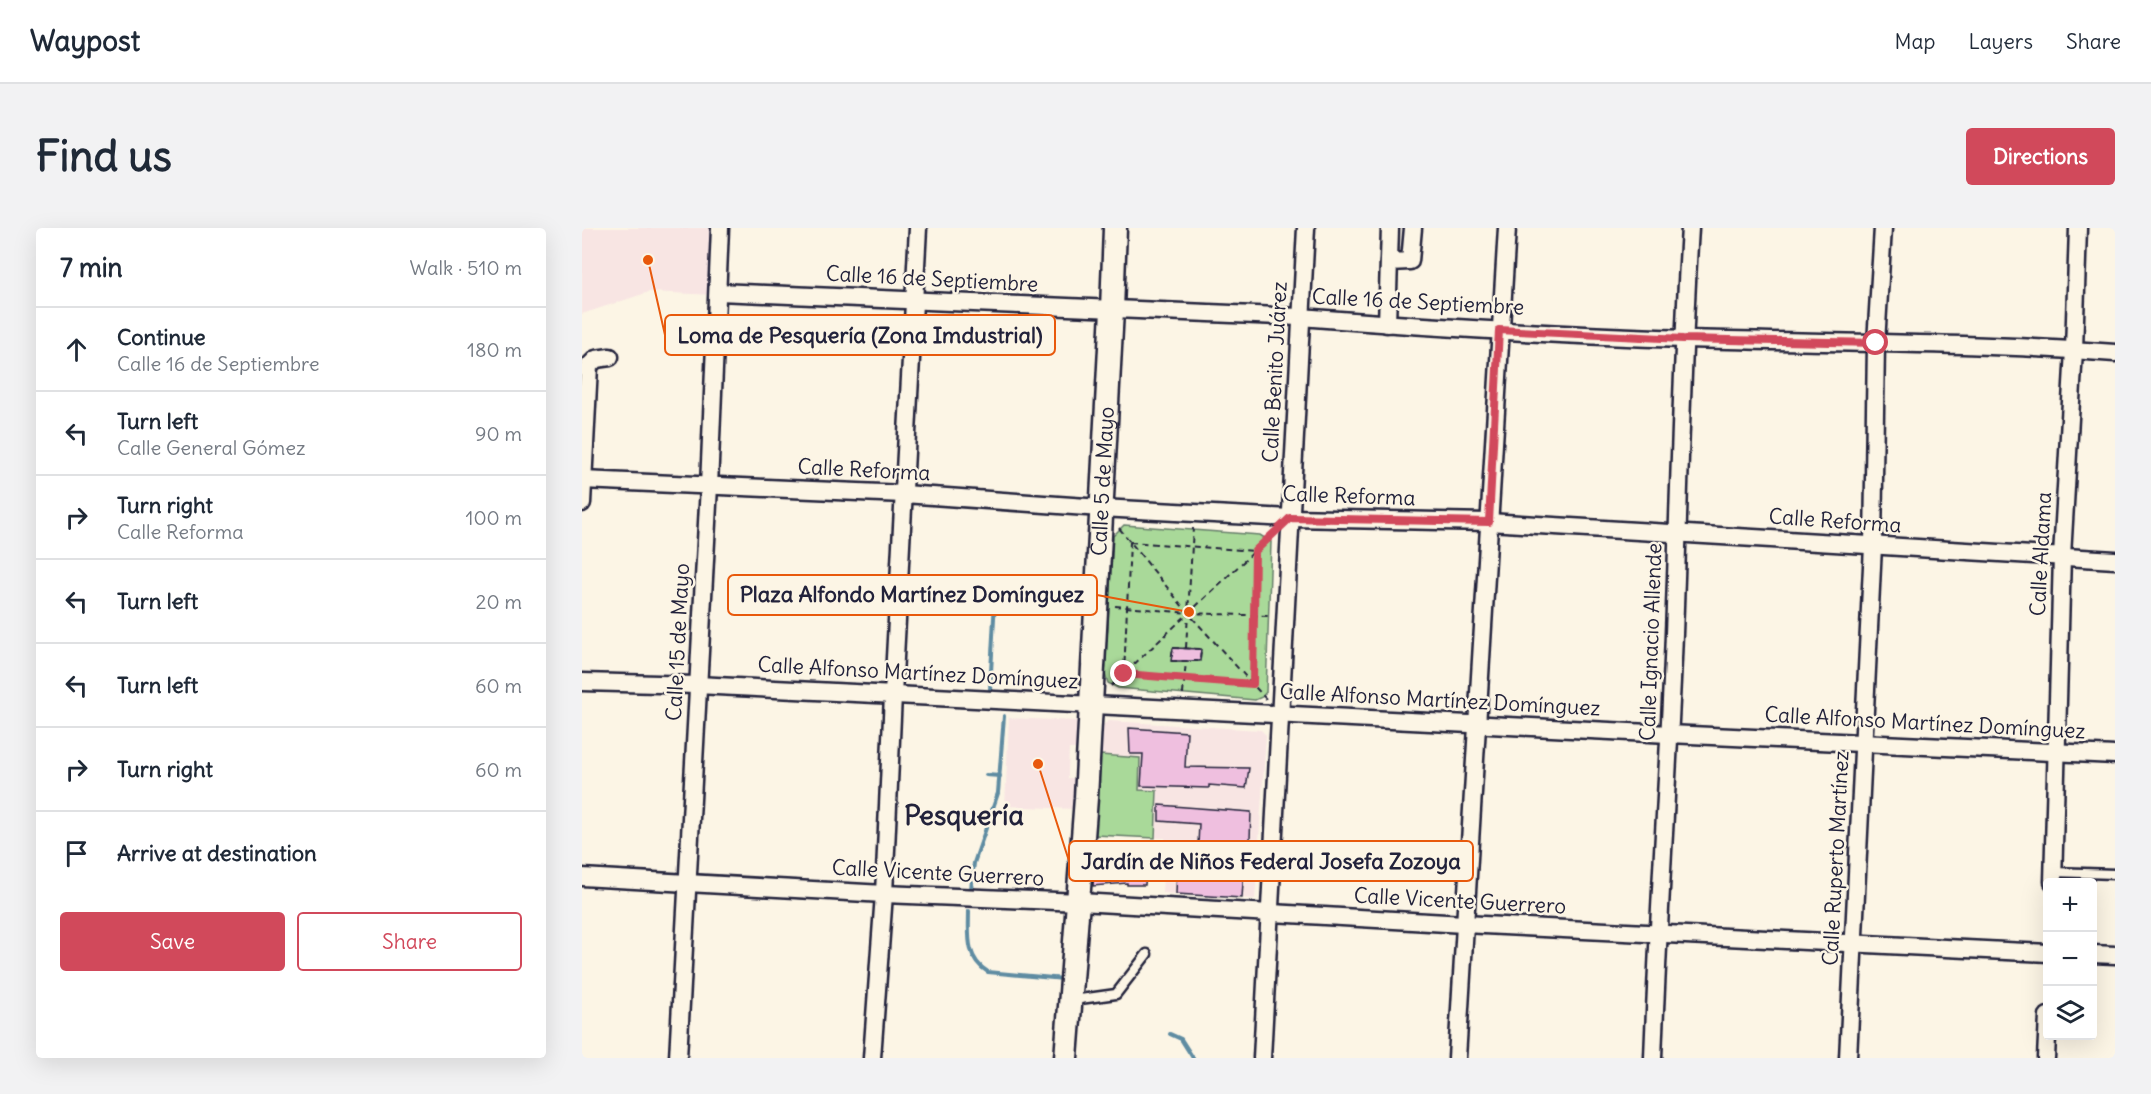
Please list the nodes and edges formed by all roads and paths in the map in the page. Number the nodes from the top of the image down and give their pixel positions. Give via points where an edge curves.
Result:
1 (720, 228) edge
2 (918, 228) edge
3 (1115, 228) edge
4 (1306, 228) edge
5 (1390, 228) edge
6 (1413, 228) edge
7 (1506, 228) edge
8 (1690, 228) edge
9 (1883, 228) edge
10 (2078, 228) edge
11 (1389, 262) junction
12 (718, 292) junction
13 (913, 300) junction
14 (1112, 310) junction
15 (1300, 317) junction
16 (1387, 324) junction
17 (1499, 330) junction
18 (1683, 339) junction
19 (1876, 343) junction
20 (2074, 350) junction
21 (2115, 353) edge
22 (610, 357) dead end
23 (583, 480) edge
24 (709, 486) junction
25 (904, 494) junction
26 (582, 503) edge
27 (1101, 508) junction
28 (1194, 513) junction
29 (1290, 518) junction
30 (1489, 522) junction
31 (1678, 534) junction
32 (1130, 542) junction
33 (1192, 546) junction
34 (1873, 546) junction
35 (1255, 551) junction
36 (2062, 556) junction
37 (2115, 560) edge
38 (1097, 604) junction
39 (1127, 607) junction
40 (1188, 613) junction
41 (1254, 615) junction
42 (1285, 617) junction
43 (1186, 648) junction
44 (1186, 661) junction
45 (1124, 674) junction
46 (1184, 679) junction
47 (582, 682) edge
48 (1253, 684) junction
49 (697, 685) junction
50 (893, 694) junction
51 (1092, 705) junction
52 (1182, 709) junction
53 (1280, 714) junction
54 (1478, 725) junction
55 (1669, 735) junction
56 (1865, 742) junction
57 (2055, 752) junction
58 (2115, 755) edge
59 (2115, 874) edge
60 (582, 877) edge
61 (2053, 877) edge
62 (687, 883) junction
63 (884, 894) junction
64 (1080, 902) junction
65 (1270, 912) junction
66 (1464, 924) junction
67 (1658, 933) junction
68 (1854, 944) junction
69 (2043, 953) edge
70 (1147, 954) dead end
71 (2097, 954) edge
72 (2115, 955) edge
73 (1072, 1000) junction
74 (2047, 1040) edge
75 (678, 1058) edge
76 (872, 1058) edge
77 (1066, 1058) edge
78 (1263, 1058) edge
79 (1457, 1058) edge
80 (1653, 1058) edge
81 (1848, 1058) edge
82 (2046, 1058) edge

1 - 12 street, Calle 15 de Mayo
2 - 13 street
3 - 14 street, Calle 5 de Mayo
4 - 15 street, Calle Benito Juárez
5 - 11 street
6 - 11 street via 1411,259
7 - 17 street
8 - 18 street, Calle Ignacio Allende
9 - 19 street, Calle Ruperto Martínez
10 - 20 street, Calle Aldama
11 - 16 street
12 - 13 street, Calle 16 de Septiembre
12 - 24 street, Calle 15 de Mayo
13 - 14 street, Calle 16 de Septiembre
13 - 25 street
14 - 15 street, Calle 16 de Septiembre
14 - 27 street, Calle 5 de Mayo
15 - 16 street, Calle 16 de Septiembre
15 - 29 street, Calle Benito Juárez
16 - 17 street, Calle 16 de Septiembre
17 - 18 street, Calle 16 de Septiembre
17 - 30 street
18 - 19 street, Calle 16 de Septiembre
18 - 31 street, Calle Ignacio Allende
19 - 20 street, Calle 16 de Septiembre
19 - 34 street, Calle Ruperto Martínez
20 - 21 street, Calle 16 de Septiembre
20 - 36 street, Calle Aldama
22 - 23 street via 596,359 589,366
23 - 24 street, Calle Reforma
23 - 26 street
24 - 25 street, Calle Reforma
24 - 49 street, Calle 15 de Mayo
25 - 27 street, Calle Reforma
25 - 50 street
27 - 28 street, Calle Reforma
27 - 32 path
27 - 38 street, Calle 5 de Mayo
28 - 29 street, Calle Reforma
28 - 33 path
29 - 30 street, Calle Reforma
29 - 35 path
29 - 42 street, Calle Benito Juárez
30 - 31 street, Calle Reforma
30 - 54 street
31 - 34 street, Calle Reforma
31 - 55 street, Calle Ignacio Allende
32 - 33 path
32 - 39 path
32 - 40 path
33 - 35 path
33 - 40 path
34 - 36 street, Calle Reforma
34 - 56 street, Calle Ruperto Martínez
35 - 40 path
35 - 41 path
36 - 37 street, Calle Reforma
36 - 57 street, Calle Aldama
38 - 39 path
38 - 51 street, Calle 5 de Mayo
39 - 40 path
39 - 45 path
40 - 41 path
40 - 43 path
40 - 45 path
40 - 48 path
41 - 42 path
41 - 48 path
42 - 53 street, Calle Benito Juárez
43 - 44 path via 1201,649 1200,661
43 - 44 path via 1173,648 1171,661
44 - 46 path
45 - 46 path
45 - 51 path
46 - 48 path
46 - 52 path
47 - 49 street, Calle Alfonso Martínez Domínguez
48 - 53 path
49 - 50 street, Calle Alfonso Martínez Domínguez
49 - 62 street, Calle 15 de Mayo
50 - 51 street, Calle Alfonso Martínez Domínguez
50 - 63 street
51 - 52 street, Calle Alfonso Martínez Domínguez
51 - 64 street, Calle 5 de Mayo
52 - 53 street, Calle Alfonso Martínez Domínguez
53 - 54 street, Calle Alfonso Martínez Domínguez
53 - 65 street, Calle Benito Juárez
54 - 55 street, Calle Alfonso Martínez Domínguez
54 - 66 street
55 - 56 street, Calle Alfonso Martínez Domínguez
55 - 67 street, Calle Ignacio Allende
56 - 57 street, Calle Alfonso Martínez Domínguez
56 - 68 street, Calle Ruperto Martínez
57 - 58 street, Calle Alfonso Martínez Domínguez
57 - 61 street, Calle Aldama
59 - 61 lane
60 - 62 street, Calle Vicente Guerrero
62 - 63 street, Calle Vicente Guerrero
62 - 75 street, Calle 15 de Mayo
63 - 64 street, Calle Vicente Guerrero
63 - 76 street
64 - 65 street, Calle Vicente Guerrero
64 - 73 street, Calle 5 de Mayo
65 - 66 street, Calle Vicente Guerrero
65 - 78 street, Calle Benito Juárez
66 - 67 street, Calle Vicente Guerrero
66 - 79 street
67 - 68 street, Calle Vicente Guerrero
67 - 80 street, Calle Ignacio Allende
68 - 69 street, Calle Vicente Guerrero
68 - 81 street, Calle Ruperto Martínez
70 - 73 lane via 1116,994
71 - 72 street
73 - 77 street, Calle 5 de Mayo
74 - 82 street

